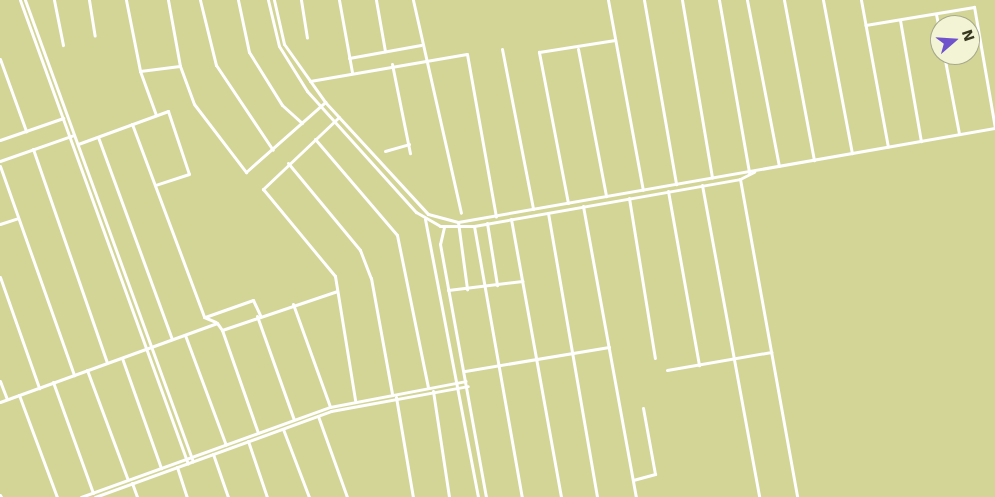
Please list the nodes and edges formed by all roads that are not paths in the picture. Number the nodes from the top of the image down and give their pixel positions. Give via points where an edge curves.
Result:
1 (20, 0) edge
2 (25, 0) edge
3 (54, 0) edge
4 (89, 0) edge
5 (126, 0) edge
6 (168, 0) edge
7 (200, 0) edge
8 (238, 0) edge
9 (268, 0) edge
10 (274, 0) edge
11 (301, 0) edge
12 (339, 0) edge
13 (376, 0) edge
14 (413, 0) edge
15 (608, 0) edge
16 (644, 0) edge
17 (682, 0) edge
18 (719, 0) edge
19 (747, 0) edge
20 (784, 0) edge
21 (823, 0) edge
22 (861, 0) edge
23 (936, 14) joint
24 (900, 20) junction
25 (865, 26) junction
26 (95, 36) dead end
27 (307, 38) dead end
28 (615, 40) junction
29 (63, 45) dead end
30 (421, 45) junction
31 (502, 49) dead end
32 (578, 49) junction
33 (385, 51) junction
34 (349, 58) junction
35 (429, 58) junction
36 (0, 59) edge
37 (392, 64) junction
38 (946, 65) edge
39 (180, 66) junction
40 (140, 71) junction
41 (352, 72) junction
42 (310, 82) junction
43 (325, 102) junction
44 (321, 106) junction
45 (156, 115) junction
46 (339, 117) junction
47 (63, 118) junction
48 (334, 121) junction
49 (302, 123) junction
50 (132, 124) junction
51 (26, 131) junction
52 (959, 134) junction
53 (72, 136) junction
54 (98, 136) junction
55 (315, 139) junction
56 (0, 140) edge
57 (921, 141) junction
58 (78, 144) junction
59 (408, 144) junction
60 (888, 147) junction
61 (33, 149) junction
62 (273, 150) junction
63 (385, 151) dead end
64 (410, 153) dead end
65 (852, 153) junction
66 (814, 160) junction
67 (0, 161) edge
68 (288, 164) junction
69 (0, 166) edge
70 (779, 166) junction
71 (749, 173) junction
72 (712, 177) junction
73 (740, 179) junction
74 (676, 184) junction
75 (702, 185) junction
76 (156, 186) junction
77 (642, 190) junction
78 (668, 192) junction
79 (606, 196) junction
80 (629, 198) junction
81 (568, 203) junction
82 (583, 206) junction
83 (533, 209) junction
84 (461, 213) dead end
85 (548, 213) junction
86 (496, 216) junction
87 (18, 218) junction
88 (425, 219) junction
89 (511, 219) junction
90 (458, 222) junction
91 (487, 223) junction
92 (0, 224) edge
93 (445, 226) junction
94 (474, 226) junction
95 (458, 228) junction
96 (0, 277) edge
97 (522, 281) junction
98 (498, 285) junction
99 (483, 288) junction
100 (468, 289) junction
101 (448, 290) junction
102 (337, 291) junction
103 (293, 304) junction
104 (258, 316) junction
105 (204, 317) junction
106 (217, 323) junction
107 (222, 330) junction
108 (185, 335) junction
109 (172, 339) junction
110 (151, 347) junction
111 (147, 348) junction
112 (609, 348) junction
113 (771, 352) junction
114 (572, 354) junction
115 (122, 358) junction
116 (655, 358) dead end
117 (734, 358) junction
118 (536, 361) junction
119 (107, 363) junction
120 (699, 365) junction
121 (498, 367) junction
122 (86, 370) junction
123 (667, 370) dead end
124 (465, 371) junction
125 (74, 375) junction
126 (0, 381) edge
127 (466, 381) junction
128 (53, 382) junction
129 (458, 382) junction
130 (468, 386) junction
131 (39, 388) junction
132 (428, 388) junction
133 (459, 388) junction
134 (433, 391) junction
135 (392, 393) junction
136 (19, 395) junction
137 (396, 397) junction
138 (7, 399) junction
139 (355, 400) junction
140 (0, 402) edge
141 (348, 404) junction
142 (330, 407) junction
143 (643, 408) dead end
144 (318, 416) junction
145 (294, 420) junction
146 (284, 428) junction
147 (258, 433) junction
148 (248, 441) junction
149 (226, 445) junction
150 (213, 454) junction
151 (190, 460) junction
152 (177, 467) junction
153 (161, 468) junction
154 (128, 480) junction
155 (633, 480) junction
156 (132, 483) junction
157 (96, 496) edge
158 (57, 497) edge
159 (81, 497) edge
160 (137, 497) edge
161 (187, 497) edge
162 (228, 497) edge
163 (267, 497) edge
164 (309, 497) edge
165 (347, 497) edge
166 (413, 497) edge
167 (449, 497) edge
168 (478, 497) edge
169 (486, 497) edge
170 (522, 497) edge
171 (561, 497) edge
172 (597, 497) edge
173 (636, 497) edge
174 (759, 497) edge
175 (797, 497) edge

1 - 47 street
2 - 53 street
3 - 29 street
4 - 26 street
5 - 40 street
6 - 39 street
7 - 62 street via 216,64
8 - 49 street via 249,52 282,105
9 - 44 street via 279,46
10 - 42 street via 284,44
11 - 27 street
12 - 34 street
13 - 33 street
14 - 30 street
15 - 28 street
16 - 74 street
17 - 72 street
18 - 71 street
19 - 70 street
20 - 66 street
21 - 65 street
22 - 25 street
23 - 24 street
23 - 52 street via 970,7 975,10 995,128
24 - 25 street
24 - 57 street
25 - 60 street
28 - 32 street
28 - 77 street
30 - 33 street
30 - 35 street
31 - 83 street
32 - 79 street
32 - 81 street via 539,52
33 - 34 street
34 - 41 street
35 - 37 street
35 - 84 street
35 - 86 street via 464,53 468,56
36 - 51 street
37 - 41 street
37 - 59 street
38 - 52 street
39 - 40 street
39 - 62 street via 194,104 244,170 249,172
40 - 45 street
41 - 42 street
42 - 43 street
43 - 44 street
43 - 46 street
44 - 48 street
44 - 49 street
45 - 50 street
45 - 76 street via 169,113 189,174
46 - 48 street
46 - 90 street via 428,214
47 - 51 street
47 - 53 street
48 - 55 street
48 - 88 street
49 - 62 street
50 - 54 street
50 - 76 street
51 - 56 street
52 - 57 street
53 - 58 street
53 - 61 street
53 - 111 street
54 - 58 street
54 - 109 street
55 - 68 street
55 - 132 street via 397,235
57 - 60 street
58 - 110 street
59 - 63 street
59 - 64 street
60 - 65 street
61 - 67 street
61 - 119 street
65 - 66 street
66 - 70 street
68 - 102 street via 263,189 327,263
68 - 135 street via 360,250 371,278
69 - 87 street
70 - 71 street
71 - 72 street
71 - 73 street
72 - 74 street
73 - 75 street
73 - 113 street
74 - 77 street
75 - 78 street
75 - 117 street
76 - 105 street
77 - 79 street
78 - 80 street
78 - 120 street
79 - 81 street
80 - 82 street
80 - 116 street
81 - 83 street
82 - 85 street
82 - 112 street
83 - 86 street
85 - 89 street
85 - 114 street
86 - 90 street
87 - 92 street
87 - 125 street
88 - 93 street
88 - 129 street
89 - 91 street
89 - 97 street
90 - 95 street
91 - 94 street
91 - 98 street
93 - 95 street
93 - 101 street via 440,244
94 - 95 street
94 - 99 street
95 - 100 street
96 - 131 street
97 - 98 street
97 - 118 street
98 - 99 street
99 - 100 street
99 - 121 street
100 - 101 street
101 - 124 street
102 - 103 street
102 - 139 street
103 - 104 street
103 - 142 street
104 - 105 street via 253,300
104 - 107 street
104 - 145 street
105 - 106 street
106 - 107 street
106 - 108 street
107 - 147 street
108 - 109 street
108 - 149 street
109 - 110 street
110 - 111 street
110 - 151 street
111 - 115 street
111 - 151 street
112 - 114 street
112 - 155 street
113 - 117 street
113 - 175 street
114 - 118 street
114 - 172 street
115 - 119 street
115 - 153 street
117 - 120 street
117 - 174 street
118 - 121 street
118 - 171 street
119 - 122 street
120 - 123 street
121 - 124 street
121 - 170 street
122 - 125 street
122 - 154 street
124 - 127 street
125 - 128 street
126 - 138 street
127 - 129 street
127 - 130 street
128 - 131 street
128 - 157 street
129 - 132 street
129 - 133 street
130 - 133 street
130 - 169 street
131 - 136 street
132 - 135 street
133 - 134 street
133 - 168 street
134 - 137 street
134 - 167 street
135 - 139 street
136 - 138 street
136 - 158 street
137 - 141 street
137 - 166 street
138 - 140 street
139 - 141 street
141 - 142 street
141 - 144 street
142 - 145 street
143 - 155 street via 655,474
144 - 146 street
144 - 165 street
145 - 147 street
146 - 148 street
146 - 164 street
147 - 149 street
148 - 150 street
148 - 163 street
149 - 151 street
150 - 151 street
150 - 162 street
151 - 152 street
151 - 153 street
152 - 156 street
152 - 161 street
153 - 154 street
154 - 157 street
155 - 173 street
156 - 157 street
156 - 160 street
157 - 159 street

